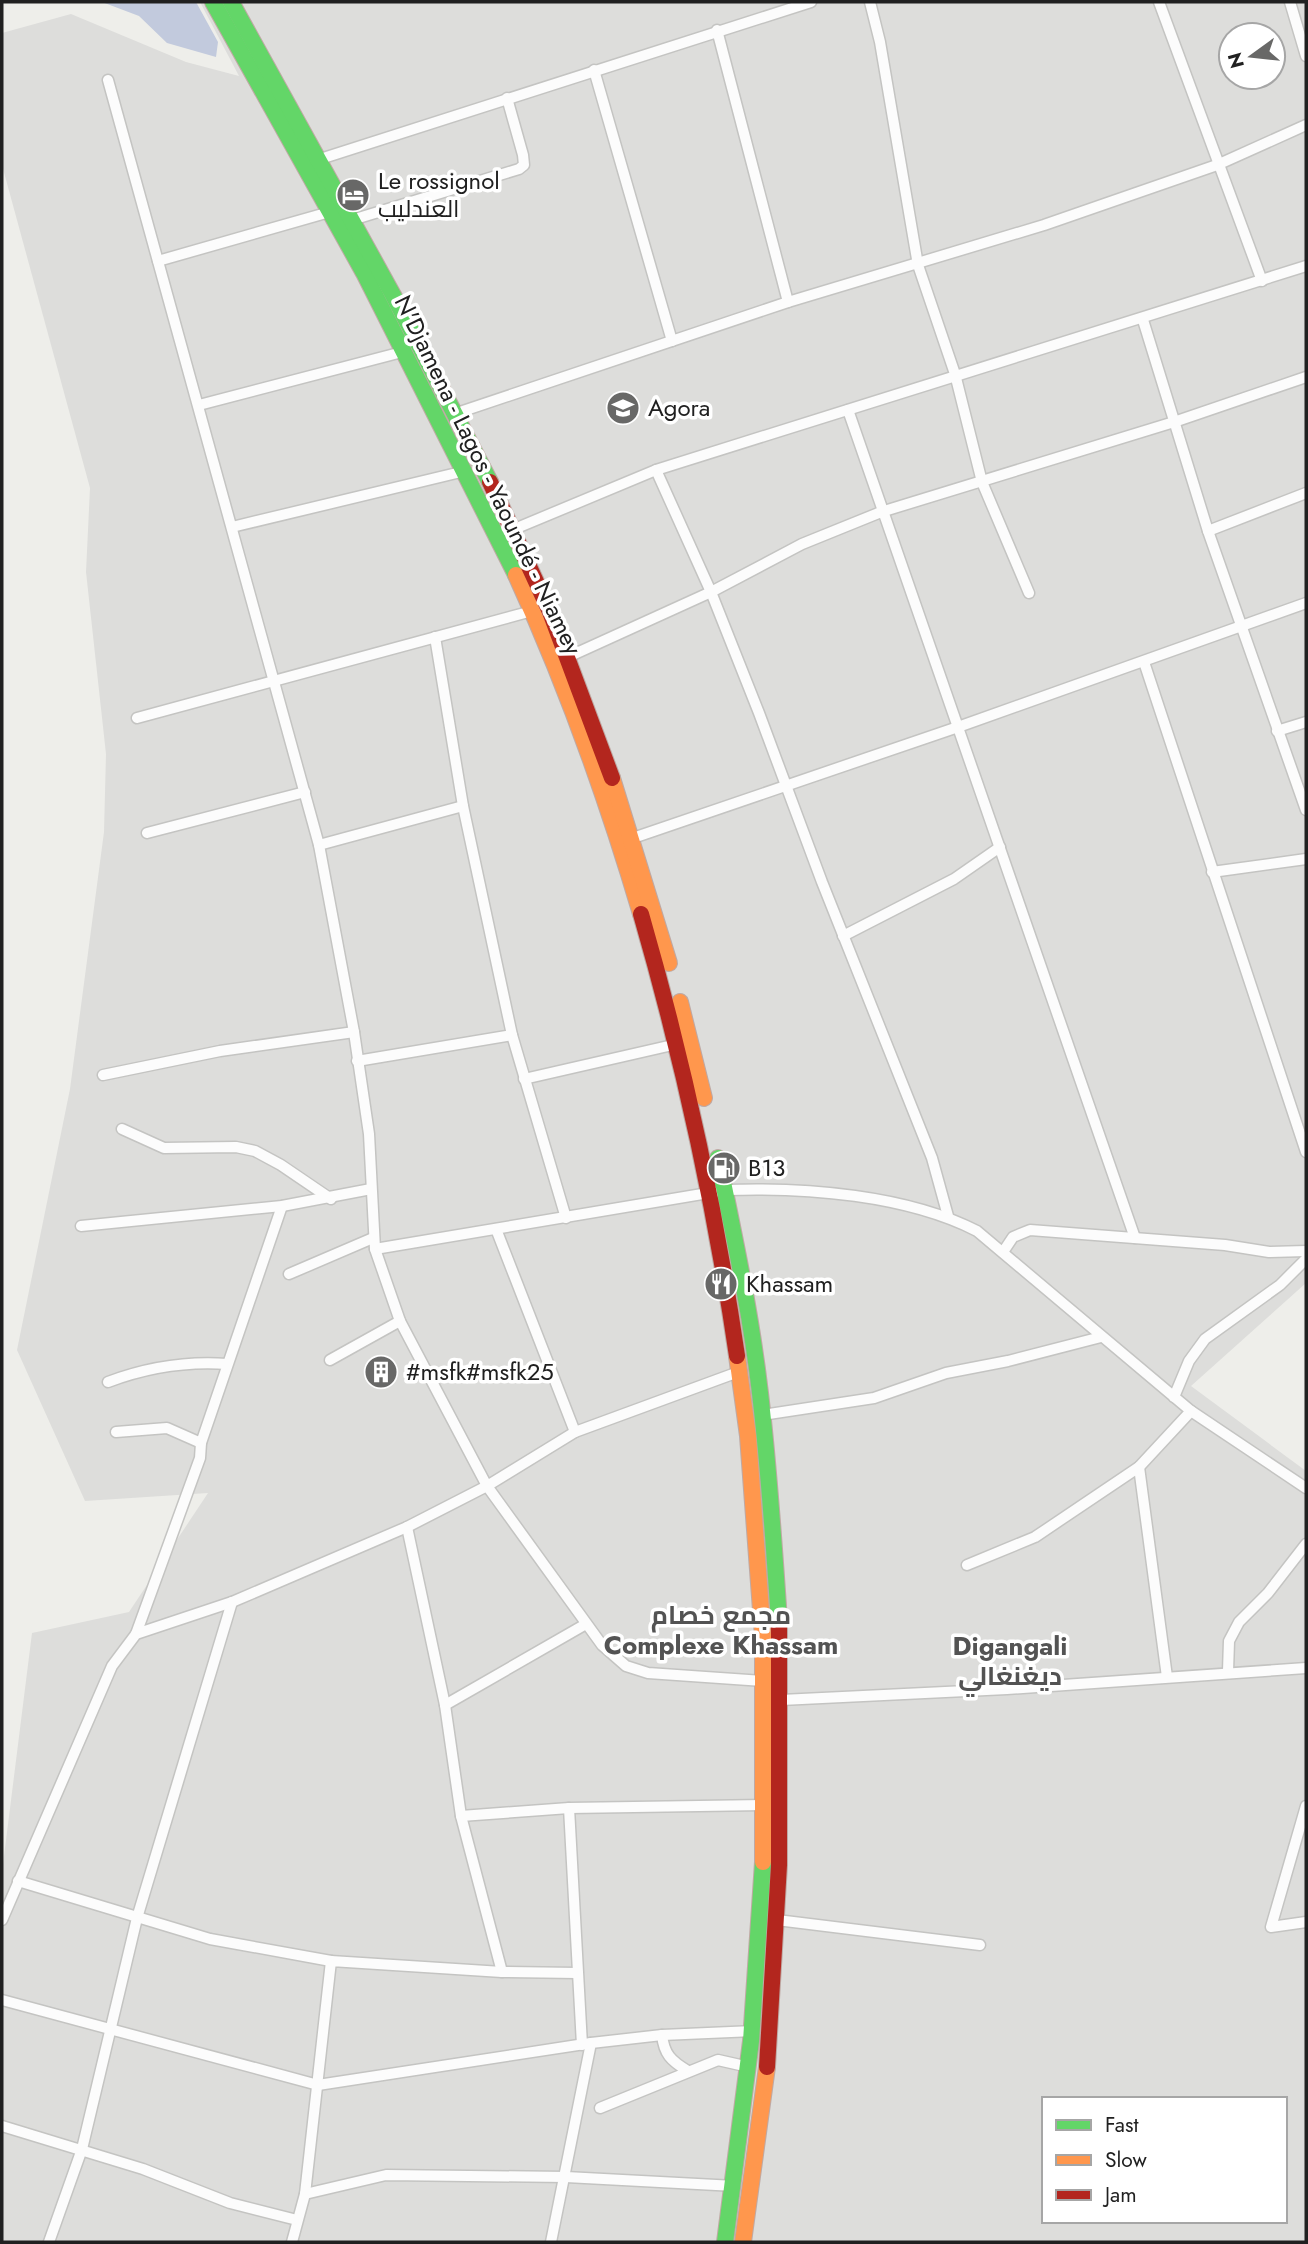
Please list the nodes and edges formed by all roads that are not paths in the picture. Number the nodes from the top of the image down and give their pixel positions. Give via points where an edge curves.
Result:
1 (214, 2) edge
2 (811, 2) edge
3 (870, 2) edge
4 (1159, 2) edge
5 (1290, 2) edge
6 (230, 11) edge
7 (717, 30) junction
8 (1306, 56) edge
9 (594, 70) junction
10 (108, 80) dead end
11 (507, 98) junction
12 (1306, 125) edge
13 (312, 162) junction
14 (1217, 165) junction
15 (343, 213) junction
16 (158, 261) junction
17 (918, 265) junction
18 (1306, 266) edge
19 (1262, 281) junction
20 (788, 302) junction
21 (1143, 320) junction
22 (672, 341) junction
23 (406, 351) junction
24 (954, 374) junction
25 (1306, 377) edge
26 (199, 405) junction
27 (848, 410) junction
28 (457, 413) junction
29 (1174, 422) junction
30 (656, 470) junction
31 (465, 471) junction
32 (982, 482) junction
33 (1306, 493) edge
34 (881, 512) junction
35 (232, 527) junction
36 (512, 530) junction
37 (1208, 531) junction
38 (711, 592) junction
39 (1029, 593) dead end
40 (1306, 603) edge
41 (532, 611) junction
42 (1240, 625) junction
43 (435, 637) junction
44 (568, 657) junction
45 (1144, 662) junction
46 (275, 678) junction
47 (137, 718) dead end
48 (1306, 722) edge
49 (958, 727) junction
50 (1278, 731) junction
51 (788, 786) junction
52 (305, 792) junction
53 (463, 806) junction
54 (1306, 810) edge
55 (147, 833) dead end
56 (633, 838) junction
57 (319, 845) junction
58 (1000, 847) junction
59 (1306, 859) edge
60 (1212, 872) junction
61 (843, 936) junction
62 (354, 1032) junction
63 (512, 1035) junction
64 (677, 1044) junction
65 (357, 1061) junction
66 (103, 1075) dead end
67 (524, 1079) junction
68 (122, 1129) dead end
69 (1306, 1152) edge
70 (371, 1189) junction
71 (719, 1191) junction
72 (331, 1199) junction
73 (282, 1206) junction
74 (948, 1216) junction
75 (566, 1218) junction
76 (81, 1226) dead end
77 (496, 1229) junction
78 (1135, 1238) junction
79 (374, 1243) junction
80 (1306, 1251) edge
81 (1003, 1252) junction
82 (1306, 1259) edge
83 (289, 1274) dead end
84 (400, 1321) junction
85 (1101, 1337) junction
86 (330, 1360) dead end
87 (228, 1364) junction
88 (741, 1371) junction
89 (108, 1382) dead end
90 (1174, 1397) junction
91 (1191, 1411) junction
92 (762, 1415) junction
93 (116, 1432) dead end
94 (575, 1432) junction
95 (201, 1443) junction
96 (1139, 1467) junction
97 (487, 1486) junction
98 (1306, 1488) edge
99 (407, 1527) junction
100 (1306, 1544) edge
101 (967, 1565) dead end
102 (232, 1602) junction
103 (586, 1623) junction
104 (136, 1634) junction
105 (1306, 1668) edge
106 (1228, 1671) junction
107 (1167, 1677) junction
108 (764, 1681) junction
109 (780, 1700) junction
110 (445, 1705) junction
111 (765, 1805) junction
112 (1306, 1806) edge
113 (569, 1808) junction
114 (461, 1815) junction
115 (18, 1881) junction
116 (137, 1918) junction
117 (2, 1920) edge
118 (777, 1920) junction
119 (1306, 1922) edge
120 (980, 1945) dead end
121 (331, 1961) junction
122 (502, 1972) junction
123 (577, 1973) junction
124 (2, 2000) edge
125 (110, 2028) junction
126 (754, 2031) junction
127 (662, 2035) junction
128 (586, 2044) junction
129 (749, 2067) junction
130 (688, 2071) junction
131 (318, 2085) junction
132 (600, 2108) dead end
133 (2, 2126) edge
134 (82, 2149) junction
135 (566, 2177) junction
136 (735, 2186) junction
137 (305, 2194) junction
138 (297, 2220) junction
139 (49, 2242) edge
140 (292, 2242) edge
141 (551, 2242) edge
142 (725, 2242) edge
143 (743, 2242) edge

1 - 6 highway, N'Djamena - Lagos - Yaoundé - Niamey
2 - 7 street
3 - 17 street
4 - 14 street
5 - 8 street
6 - 13 highway, N'Djamena - Lagos - Yaoundé - Niamey
7 - 9 street
7 - 20 street
9 - 11 street
9 - 22 street
10 - 16 street
11 - 13 street
11 - 15 street via 523,155 524,165 519,169
12 - 14 street
13 - 15 highway, N'Djamena - Lagos - Yaoundé - Niamey
14 - 17 street
14 - 19 street
15 - 16 street
15 - 23 highway, N'Djamena - Lagos - Yaoundé - Niamey
15 - 28 highway, N'Djamena - Lagos - Yaoundé - Niamey
16 - 26 street
17 - 20 street
17 - 24 street
18 - 19 street
19 - 21 street
20 - 22 street
21 - 24 street
21 - 29 street
22 - 28 street
23 - 26 street
23 - 31 highway, N'Djamena - Lagos - Yaoundé - Niamey
24 - 27 street
24 - 32 street
25 - 29 street
26 - 35 street
27 - 30 street
27 - 34 street
28 - 36 highway, N'Djamena - Lagos - Yaoundé - Niamey
29 - 32 street
29 - 37 street
30 - 36 street
30 - 38 street
31 - 35 street
31 - 41 highway, N'Djamena - Lagos - Yaoundé - Niamey
32 - 34 street
32 - 39 street
33 - 37 street
34 - 38 street via 802,544
34 - 49 street
35 - 46 street
36 - 44 highway, N'Djamena - Lagos - Yaoundé - Niamey
37 - 42 street
38 - 44 street
38 - 51 street
40 - 42 street
41 - 43 street
41 - 64 highway, N'Djamena - Lagos - Yaoundé - Niamey via 624,860
42 - 45 street
42 - 50 street
43 - 46 street
43 - 53 street
44 - 56 highway, N'Djamena - Lagos - Yaoundé - Niamey
45 - 49 street
45 - 60 street
46 - 47 street
46 - 52 street
48 - 50 street
49 - 51 street
49 - 58 street
50 - 54 street
51 - 56 street
51 - 61 street
52 - 55 street
52 - 57 street
53 - 57 street
53 - 63 street
56 - 71 highway, N'Djamena - Lagos - Yaoundé - Niamey via 690,1040
57 - 62 street
58 - 61 street via 954,879
58 - 78 street
59 - 60 street
60 - 69 street
61 - 74 street via 932,1158
62 - 65 street
62 - 66 street via 220,1051
63 - 65 street
63 - 67 street
64 - 67 street
64 - 71 highway, N'Djamena - Lagos - Yaoundé - Niamey
65 - 70 street via 369,1134
67 - 75 street
68 - 72 street via 164,1148 236,1147 256,1152
70 - 72 street
70 - 79 street
71 - 74 street via 779,1190 873,1199
71 - 75 street
71 - 88 highway, N'Djamena - Lagos - Yaoundé - Niamey
71 - 92 highway, N'Djamena - Lagos - Yaoundé - Niamey
72 - 73 street
73 - 76 street
73 - 87 street
74 - 81 street
75 - 77 street
77 - 79 street
77 - 94 street
78 - 80 street via 1269,1252
78 - 81 street via 1030,1230 1013,1237
79 - 83 street
79 - 84 street
81 - 85 street
82 - 90 street via 1280,1285 1205,1339 1189,1361
84 - 86 street
84 - 97 street
85 - 90 street
85 - 92 street via 946,1373 874,1398
87 - 89 street via 194,1361 133,1372
87 - 95 street
88 - 94 street
88 - 108 highway, N'Djamena - Lagos - Yaoundé - Niamey via 759,1545
90 - 91 street
91 - 96 street
91 - 98 street
92 - 109 highway, N'Djamena - Lagos - Yaoundé - Niamey
93 - 95 street via 167,1428
94 - 97 street
95 - 104 street via 200,1458
96 - 101 street via 1035,1538
96 - 107 street
97 - 99 street
97 - 103 street
99 - 102 street
99 - 110 street
100 - 106 street via 1239,1622 1229,1641
102 - 104 street
102 - 116 street
103 - 108 street via 626,1666 648,1673
103 - 110 street
104 - 115 street via 113,1666
105 - 106 street
106 - 107 street
107 - 109 street
108 - 111 highway, N'Djamena - Lagos - Yaoundé - Niamey
109 - 118 highway, N'Djamena - Lagos - Yaoundé - Niamey
110 - 114 street
111 - 113 street
111 - 126 highway, N'Djamena - Lagos - Yaoundé - Niamey
112 - 119 street via 1271,1927
113 - 114 street
113 - 123 street
114 - 122 street
115 - 116 street
115 - 117 street
116 - 121 street via 210,1939
116 - 125 street
118 - 120 street
118 - 143 highway, N'Djamena - Lagos - Yaoundé - Niamey via 764,2103
121 - 122 street
121 - 131 street
122 - 123 street
123 - 128 street
124 - 125 street
125 - 131 street
125 - 134 street
126 - 127 street
126 - 129 highway, N'Djamena - Lagos - Yaoundé - Niamey
127 - 128 street
127 - 130 street via 663,2049 672,2062
128 - 131 street
128 - 135 street
129 - 130 street via 718,2060
129 - 136 highway, N'Djamena - Lagos - Yaoundé - Niamey
130 - 132 street
131 - 137 street
133 - 134 street
134 - 138 street via 230,2203
134 - 139 street
135 - 136 street
135 - 137 street via 386,2175
135 - 141 street
136 - 142 highway, N'Djamena - Lagos - Yaoundé - Niamey
137 - 138 street
138 - 140 street

